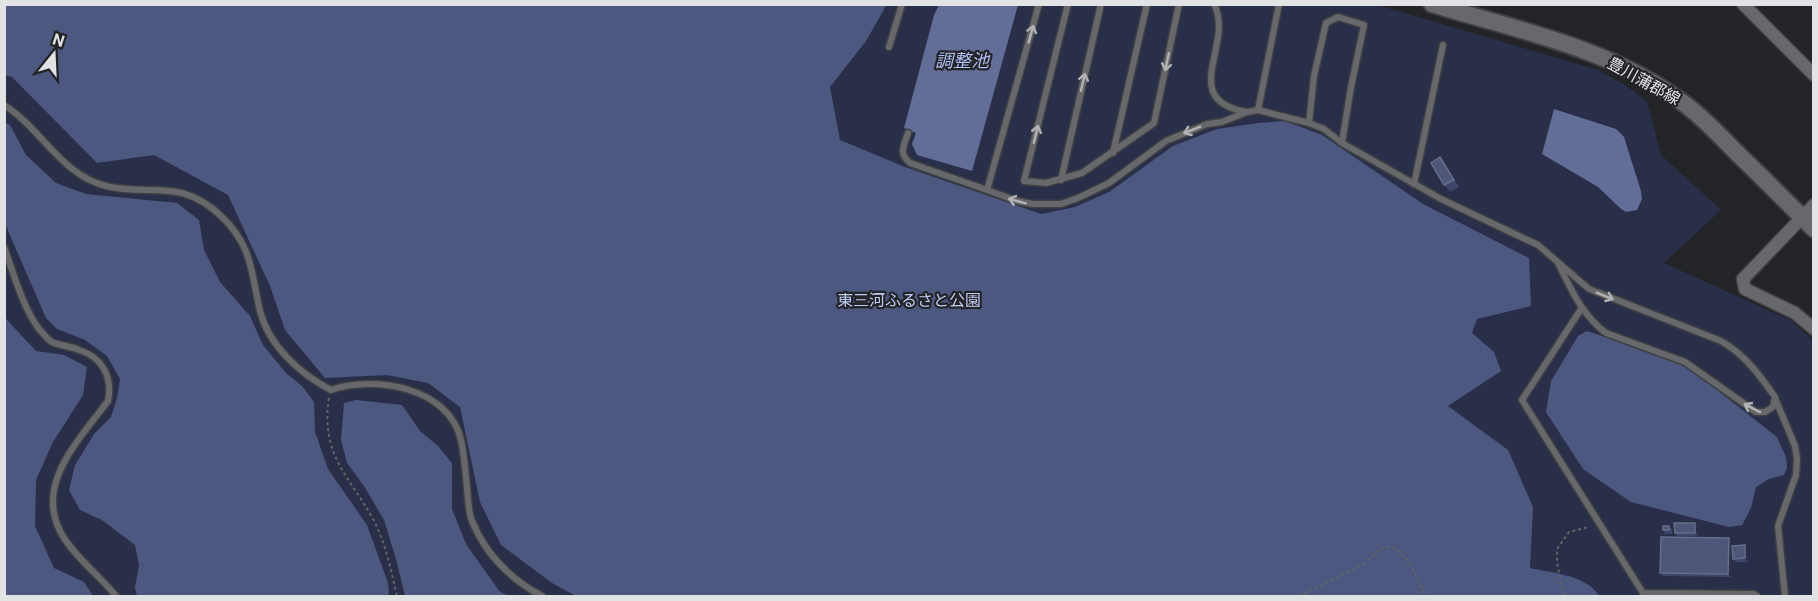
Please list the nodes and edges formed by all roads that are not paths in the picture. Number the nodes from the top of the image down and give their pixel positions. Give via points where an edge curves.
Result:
1 (902, 4) edge
2 (1039, 4) edge
3 (1068, 4) edge
4 (1101, 4) edge
5 (1147, 4) edge
6 (1179, 4) edge
7 (1214, 4) edge
8 (1279, 4) edge
9 (1432, 4) edge
10 (1743, 4) edge
11 (1443, 45) dead end
12 (889, 47) dead end
13 (1814, 75) edge
14 (4, 105) edge
15 (1258, 110) junction
16 (1247, 112) junction
17 (1309, 123) junction
18 (908, 133) dead end
19 (1342, 143) junction
20 (1113, 153) junction
21 (1060, 180) junction
22 (1414, 184) junction
23 (987, 190) junction
24 (1810, 217) edge
25 (4, 247) edge
26 (1558, 263) junction
27 (1581, 309) junction
28 (1814, 329) edge
29 (1775, 397) junction
30 (116, 597) edge
31 (542, 597) edge
32 (1757, 597) edge
33 (1785, 597) edge

1 - 12 lane
23 -> 2 lane
21 -> 3 lane via 1024,181
21 -> 4 lane
5 - 20 lane
6 -> 20 lane via 1154,123
7 - 16 lane via 1218,22 1212,95 1231,109
8 - 15 lane
9 - 24 main road, 豊川蒲郡線 via 1583,50 1654,84 1683,102
10 - 13 street
11 - 22 lane
14 - 31 lane via 18,113 60,158 89,180 106,186 172,190 191,196 221,216 249,258 260,313 269,333 298,368 331,390 347,384 403,388 419,393 447,412 461,439 471,519 486,549 508,574
15 - 16 lane
15 - 17 lane
16 -> 23 lane via 1166,141 1109,183 1061,204 1017,201
17 - 19 lane
17 - 19 lane via 1326,23 1338,17 1364,25
18 - 23 lane via 903,152 910,163
19 - 22 lane
20 - 21 lane via 1082,173
22 - 26 lane via 1538,245
24 - 28 street via 1743,279 1745,289 1795,313
25 - 30 lane via 30,316 44,335 52,342 95,357 108,378 108,400 59,469 53,507 64,538
26 - 27 lane
26 -> 29 lane via 1589,289 1729,346 1753,366
29 -> 27 lane via 1773,406 1756,412 1684,362 1606,333
27 - 32 lane via 1522,400 1643,593
29 - 33 lane via 1797,459 1796,475 1778,526

